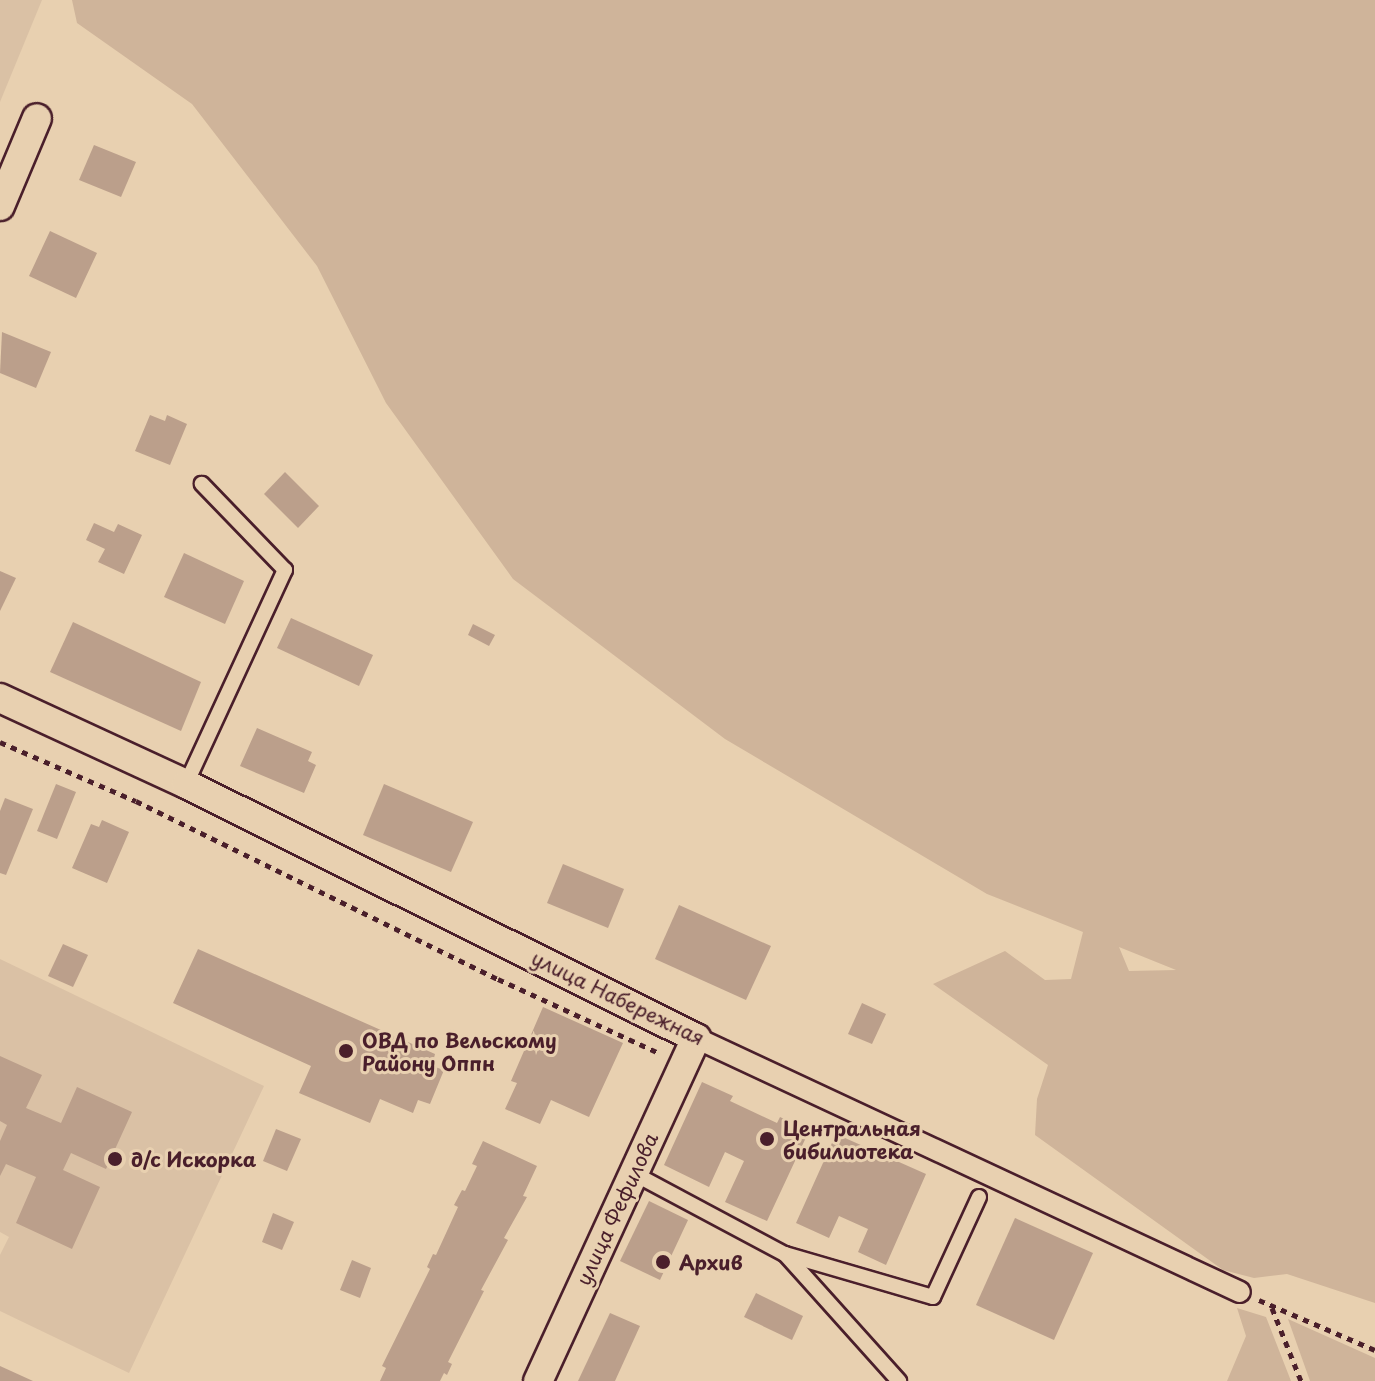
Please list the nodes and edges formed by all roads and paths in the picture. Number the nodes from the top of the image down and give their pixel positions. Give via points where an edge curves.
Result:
1 (37, 118) dead end
2 (4, 187) edge
3 (202, 484) dead end
4 (0, 698) edge
5 (0, 742) edge
6 (186, 784) junction
7 (696, 1038) junction
8 (683, 1065) junction
9 (633, 1173) junction
10 (979, 1197) dead end
11 (785, 1254) junction
12 (1240, 1292) joint
13 (1271, 1306) junction
14 (1375, 1350) edge
15 (538, 1381) edge
16 (899, 1381) edge
17 (1301, 1381) edge

1 - 2 street
3 - 6 lane via 285,570
4 - 6 street, улица Набережная
5 - 8 path via 136,801
6 - 7 street, улица Набережная
7 - 8 street, улица Фефилова
7 - 12 street, улица Набережная
8 - 9 street, улица Фефилова
9 - 11 lane
9 - 15 street, улица Фефилова
10 - 11 lane via 933,1297
11 - 16 lane
12 - 13 path
13 - 14 path
13 - 17 path

